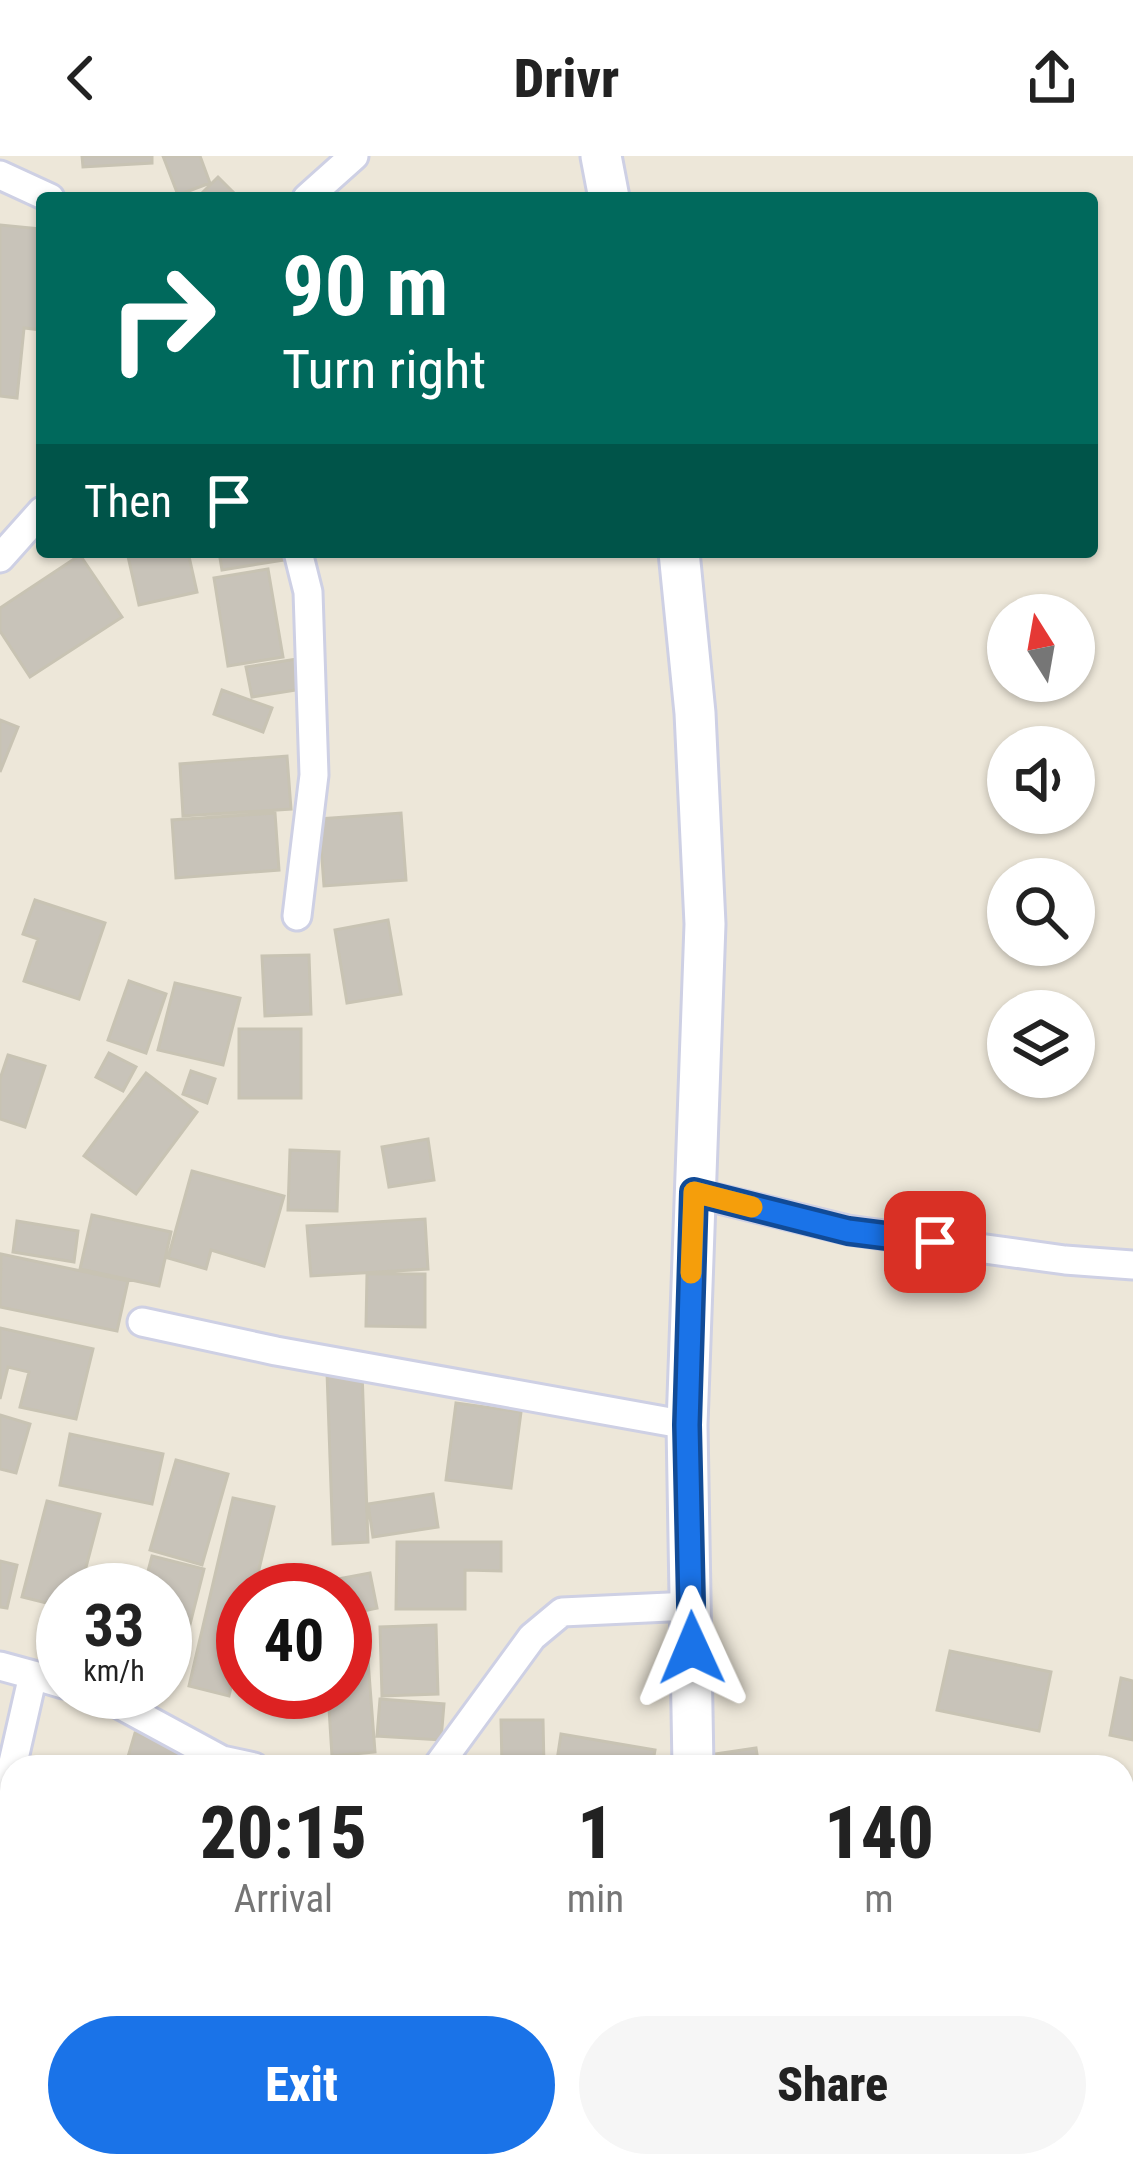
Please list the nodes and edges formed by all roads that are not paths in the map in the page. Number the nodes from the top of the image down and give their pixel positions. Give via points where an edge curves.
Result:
1 (354, 156) edge
2 (601, 156) edge
3 (0, 175) edge
4 (37, 192) edge
5 (314, 192) edge
6 (609, 192) edge
7 (36, 518) edge
8 (0, 558) edge
9 (300, 558) edge
10 (680, 558) edge
11 (296, 916) dead end
12 (694, 1192) junction
13 (1133, 1265) edge
14 (142, 1322) dead end
15 (687, 1425) junction
16 (691, 1606) junction
17 (0, 1666) edge
18 (33, 1675) junction
19 (36, 1676) edge
20 (147, 1719) edge
21 (15, 1755) edge
22 (213, 1755) edge
23 (446, 1755) edge
24 (693, 1755) edge

1 - 5 street
2 - 6 street
3 - 4 street
7 - 8 street
9 - 11 street via 308,592 314,776
10 - 12 street via 705,924
12 - 13 street via 848,1231
12 - 15 street
14 - 15 street
15 - 16 street
16 - 23 street via 562,1612 532,1637
16 - 24 street
17 - 18 street
18 - 19 street
18 - 21 street
20 - 22 street

